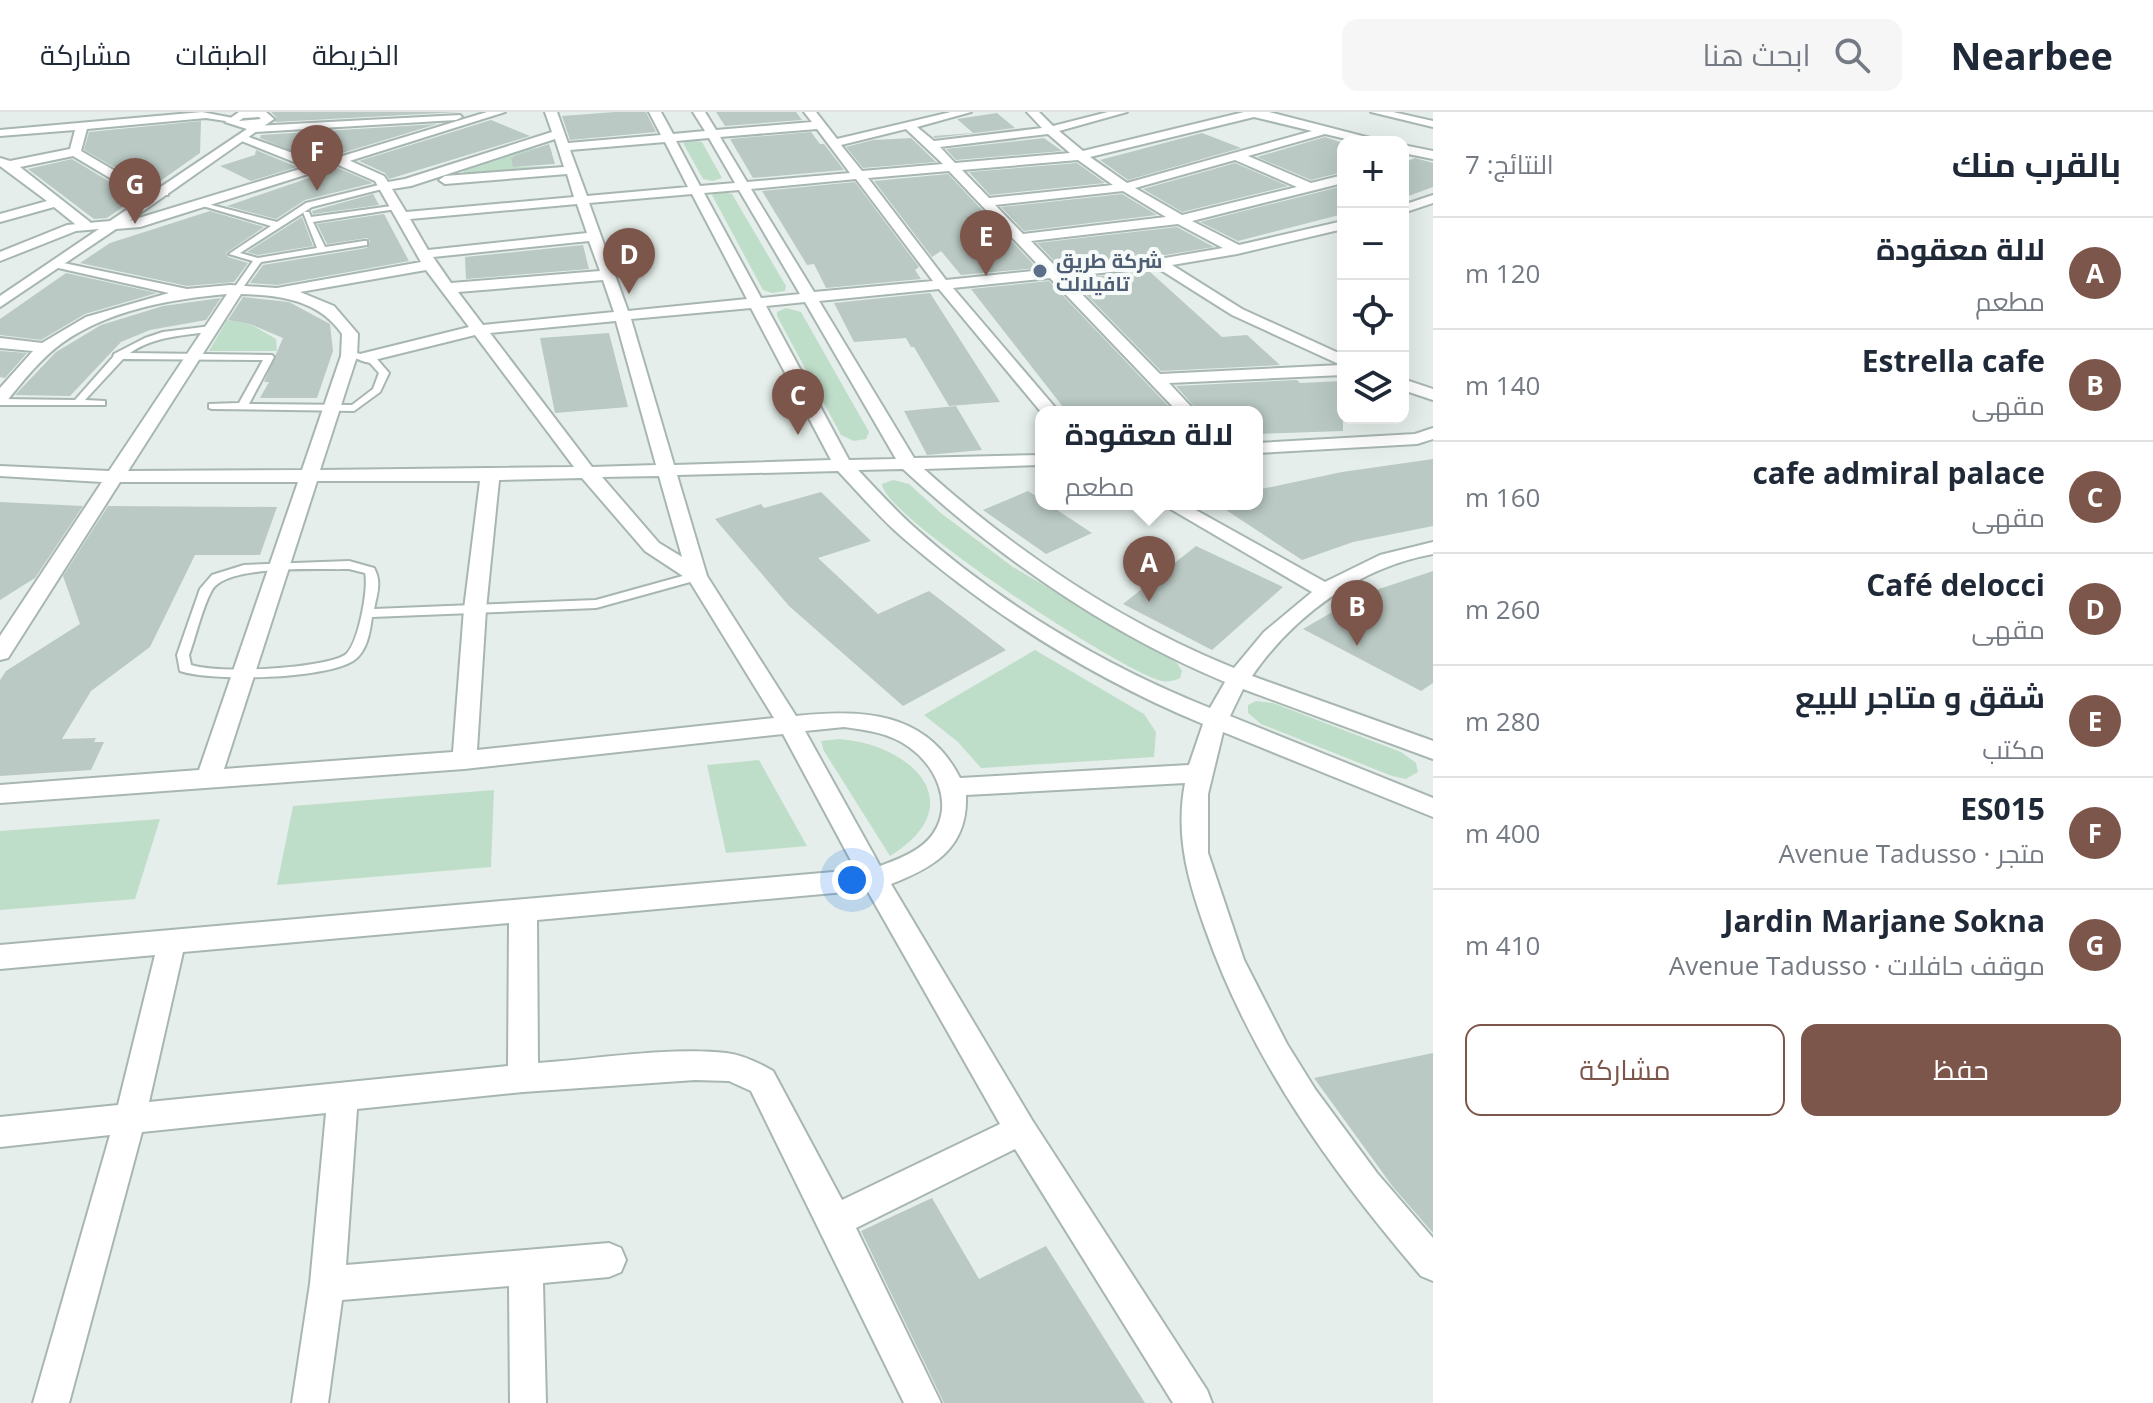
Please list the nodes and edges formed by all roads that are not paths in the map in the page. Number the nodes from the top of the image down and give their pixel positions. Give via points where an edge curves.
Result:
1 (472, 112) edge
2 (498, 112) edge
3 (509, 112) edge
4 (551, 112) edge
5 (655, 112) edge
6 (699, 112) edge
7 (810, 112) edge
8 (960, 112) edge
9 (1033, 112) edge
10 (1121, 112) edge
11 (1243, 112) edge
12 (1377, 112) edge
13 (1260, 114) edge
14 (408, 116) edge
15 (456, 117) junction
16 (80, 121) edge
17 (250, 121) edge
18 (1433, 124) edge
19 (820, 125) junction
20 (908, 125) junction
21 (1050, 130) junction
22 (1324, 131) junction
23 (0, 133) edge
24 (714, 134) junction
25 (1347, 136) edge
26 (668, 138) junction
27 (561, 140) junction
28 (834, 143) junction
29 (931, 145) junction
30 (75, 152) junction
31 (1078, 156) junction
32 (1237, 156) junction
33 (340, 161) junction
34 (5, 163) edge
35 (308, 163) junction
36 (954, 169) junction
37 (570, 170) junction
38 (857, 177) junction
39 (1337, 181) edge
40 (407, 183) junction
41 (1327, 184) junction
42 (383, 186) junction
43 (742, 187) junction
44 (1125, 187) junction
45 (1311, 188) junction
46 (1337, 188) edge
47 (697, 190) junction
48 (164, 192) junction
49 (1433, 199) edge
50 (582, 201) junction
51 (985, 202) junction
52 (54, 203) junction
53 (200, 204) junction
54 (304, 208) junction
55 (1406, 208) edge
56 (399, 212) junction
57 (129, 216) junction
58 (0, 218) edge
59 (309, 220) junction
60 (1178, 220) junction
61 (85, 225) junction
62 (277, 225) junction
63 (1337, 226) edge
64 (111, 228) junction
65 (595, 236) junction
66 (1020, 238) junction
67 (364, 243) dead end
68 (322, 250) junction
69 (1237, 250) junction
70 (0, 257) edge
71 (258, 260) junction
72 (427, 260) junction
73 (1159, 263) junction
74 (59, 264) junction
75 (606, 275) junction
76 (1055, 276) junction
77 (944, 286) junction
78 (447, 288) junction
79 (236, 291) junction
80 (273, 292) junction
81 (190, 293) junction
82 (808, 299) junction
83 (0, 303) edge
84 (758, 304) junction
85 (623, 317) junction
86 (211, 329) junction
87 (477, 330) junction
88 (0, 343) edge
89 (46, 348) junction
90 (117, 356) junction
91 (193, 356) junction
92 (358, 356) junction
93 (1337, 358) edge
94 (1337, 370) edge
95 (1155, 379) junction
96 (1409, 386) edge
97 (1433, 395) edge
98 (0, 400) edge
99 (78, 402) junction
100 (102, 403) dead end
101 (212, 406) dead end
102 (1045, 406) edge
103 (1181, 406) edge
104 (242, 407) junction
105 (331, 409) junction
106 (1433, 433) edge
107 (1263, 448) edge
108 (1035, 460) edge
109 (909, 465) junction
110 (843, 466) junction
111 (669, 469) junction
112 (0, 471) edge
113 (587, 472) junction
114 (490, 475) junction
115 (307, 476) junction
116 (115, 477) junction
117 (1182, 510) edge
118 (1433, 548) edge
119 (277, 568) junction
120 (697, 576) junction
121 (1324, 590) junction
122 (475, 609) junction
123 (366, 613) junction
124 (0, 653) edge
125 (243, 673) junction
126 (1238, 678) junction
127 (1215, 721) junction
128 (790, 726) junction
129 (1433, 750) edge
130 (464, 760) junction
131 (1200, 773) junction
132 (209, 778) junction
133 (953, 787) junction
134 (0, 794) edge
135 (1433, 808) edge
136 (874, 879) junction
137 (523, 910) junction
138 (172, 941) junction
139 (0, 957) edge
140 (523, 1078) junction
141 (343, 1097) junction
142 (130, 1119) junction
143 (1021, 1130) junction
144 (0, 1132) edge
145 (835, 1221) junction
146 (609, 1260) dead end
147 (1433, 1264) edge
148 (526, 1268) junction
149 (327, 1284) junction
150 (51, 1403) edge
151 (310, 1403) edge
152 (528, 1403) edge
153 (923, 1403) edge
154 (1194, 1403) edge

1 - 15 street
2 - 3 street
2 - 33 street
4 - 27 street
5 - 26 street
6 - 24 street
7 - 19 street
8 - 20 street
9 - 21 street
10 - 21 street
11 - 13 street
12 - 18 street
13 - 22 street
13 - 31 street
14 - 15 street
14 - 17 street
15 - 35 street
16 - 17 street via 206,115
16 - 23 street
16 - 30 street
17 - 35 street
17 - 48 street
19 - 24 street
19 - 28 street
20 - 28 street
20 - 29 street
21 - 29 street
21 - 31 street
22 - 25 street
22 - 32 street
24 - 26 street
24 - 43 street
26 - 27 street
26 - 47 street
27 - 37 street
27 - 40 street
28 - 38 street
29 - 36 street
30 - 34 street
30 - 48 street via 136,188
31 - 36 street
31 - 44 street
32 - 44 street
32 - 45 street
33 - 42 street via 380,179
33 - 53 street
34 - 52 street
35 - 57 street
36 - 38 street
36 - 51 street
37 - 40 street
37 - 50 street
38 - 43 street
38 - 77 street
39 - 41 street
40 - 42 street
41 - 45 street
41 - 46 street
42 - 54 lane
42 - 56 street
43 - 47 street
43 - 82 street
44 - 51 street
44 - 60 street
45 - 60 street
47 - 50 street
47 - 84 street
48 - 57 street
49 - 55 street
50 - 56 street
50 - 65 street
51 - 66 street
52 - 58 street
52 - 61 street
53 - 62 lane
53 - 64 street
54 - 59 lane
54 - 62 lane
56 - 59 lane
56 - 72 street
57 - 64 street
59 - 68 lane
60 - 66 street
60 - 69 street
61 - 64 street
61 - 70 street
62 - 71 lane via 233,254
63 - 69 street
64 - 74 street
65 - 72 street
65 - 75 street
66 - 76 street
67 - 68 lane
68 - 71 lane
69 - 73 street
71 - 79 lane
72 - 78 street
72 - 80 street
73 - 76 street
73 - 93 street via 1237,312
74 - 81 street
74 - 83 street
75 - 78 street
75 - 85 street
76 - 77 street
76 - 95 street
77 - 82 street
77 - 102 street
78 - 87 street
79 - 80 street
79 - 81 street
79 - 86 street
80 - 92 street via 334,313
81 - 89 street via 120,309
82 - 84 street
82 - 109 street
84 - 85 street
84 - 110 street
85 - 87 street
85 - 111 street
86 - 90 lane via 160,336
86 - 91 street
87 - 92 street
87 - 113 street
88 - 89 street
89 - 98 street
90 - 91 lane
90 - 99 lane
91 - 104 lane via 269,357
91 - 116 street
92 - 105 street
92 - 105 lane via 380,365 384,373 377,390 360,405
94 - 95 street
95 - 103 street
96 - 97 street
98 - 99 lane
99 - 100 lane
101 - 104 lane
104 - 105 lane
105 - 115 street
106 - 107 street via 1417,439
108 - 109 street
109 - 110 street
109 - 126 street via 955,509 1027,562 1187,657
110 - 111 street
110 - 127 street via 907,531 978,588 1068,647
111 - 113 street
111 - 120 street
112 - 116 street
113 - 114 street
113 - 120 street via 652,547
114 - 115 street
114 - 122 street
115 - 116 street
115 - 119 street
116 - 124 street
117 - 121 street
118 - 121 street via 1380,560
119 - 123 lane via 365,567 374,576
119 - 125 street
119 - 125 lane via 234,571 210,583 183,655 191,672
120 - 122 lane via 596,604
120 - 128 street
121 - 126 street via 1270,638
122 - 123 lane
122 - 130 street
123 - 125 lane via 359,645 344,662
125 - 132 street
126 - 127 street
126 - 129 street
127 - 131 street
127 - 135 street
128 - 130 street
128 - 133 street via 869,720 899,730 935,756
128 - 136 street
130 - 132 street
131 - 133 street
131 - 147 street via 1196,856 1221,942 1278,1054 1323,1124
132 - 134 street
133 - 136 street via 956,817 944,842 922,862
136 - 137 street
136 - 143 street
137 - 138 street
137 - 140 street
138 - 139 street
138 - 142 street
140 - 141 street
140 - 145 street via 695,1066 749,1073 762,1081
141 - 142 street
141 - 149 street
142 - 144 street
142 - 150 street
143 - 145 street
143 - 154 street
145 - 153 street
146 - 148 street
148 - 149 street
148 - 152 street
149 - 151 street

